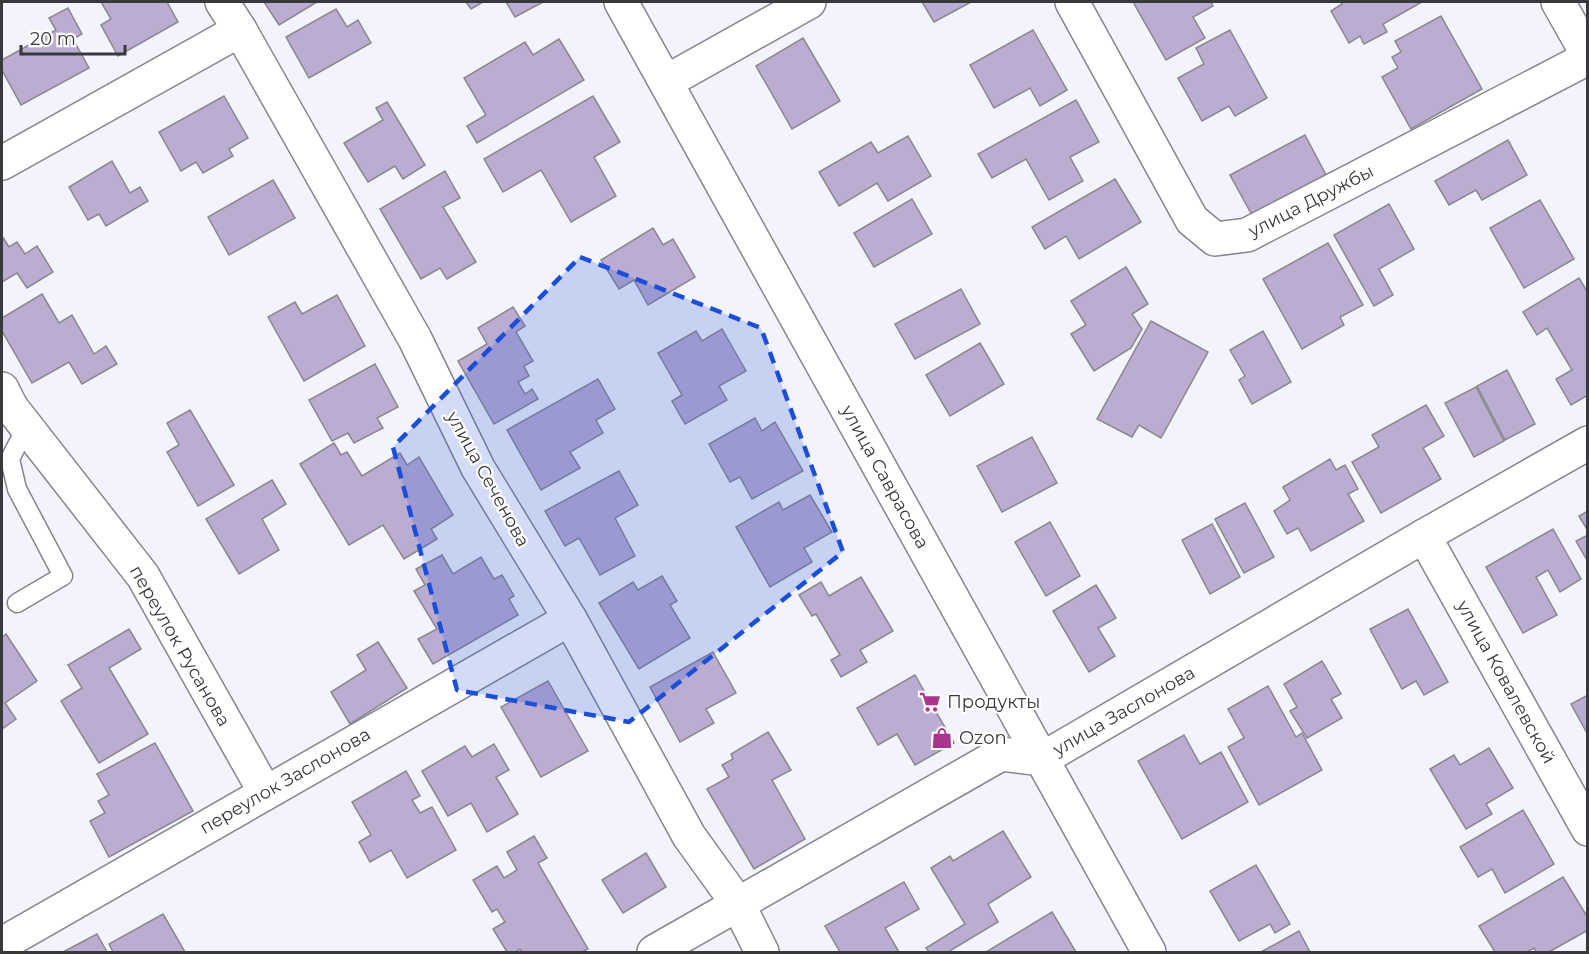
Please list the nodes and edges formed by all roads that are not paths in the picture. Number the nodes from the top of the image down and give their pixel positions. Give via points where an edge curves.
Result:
1 (222, 2) edge
2 (621, 2) edge
3 (809, 2) edge
4 (1072, 2) edge
5 (1558, 2) edge
6 (240, 30) junction
7 (1587, 56) edge
8 (666, 82) junction
9 (2, 163) edge
10 (2, 389) edge
11 (27, 426) junction
12 (1587, 443) edge
13 (1424, 536) junction
14 (17, 603) dead end
15 (570, 619) junction
16 (1042, 759) junction
17 (265, 792) junction
18 (1587, 828) edge
19 (738, 904) junction
20 (2, 944) edge
21 (654, 952) edge
22 (762, 952) edge
23 (1149, 952) edge

1 - 6 street, улица Сеченова
2 - 8 street, улица Саврасова
3 - 8 street
4 - 7 street, улица Дружбы via 1192,220 1215,239 1247,235
5 - 7 street
6 - 9 street
6 - 15 street, улица Сеченова via 415,339 478,468
8 - 16 street, улица Саврасова
10 - 11 street, переулок Русанова
11 - 14 lane via 10,459 17,489 63,576
11 - 17 street, переулок Русанова via 143,576
12 - 13 street, улица Заслонова
13 - 16 street, улица Заслонова
13 - 18 street, улица Ковалевской
15 - 17 street, переулок Заслонова
15 - 19 street, улица Сеченова via 689,836
16 - 19 street, улица Заслонова via 1001,754
16 - 23 street, улица Саврасова
17 - 20 street, переулок Заслонова
19 - 21 street, улица Заслонова
19 - 22 street, улица Сеченова

